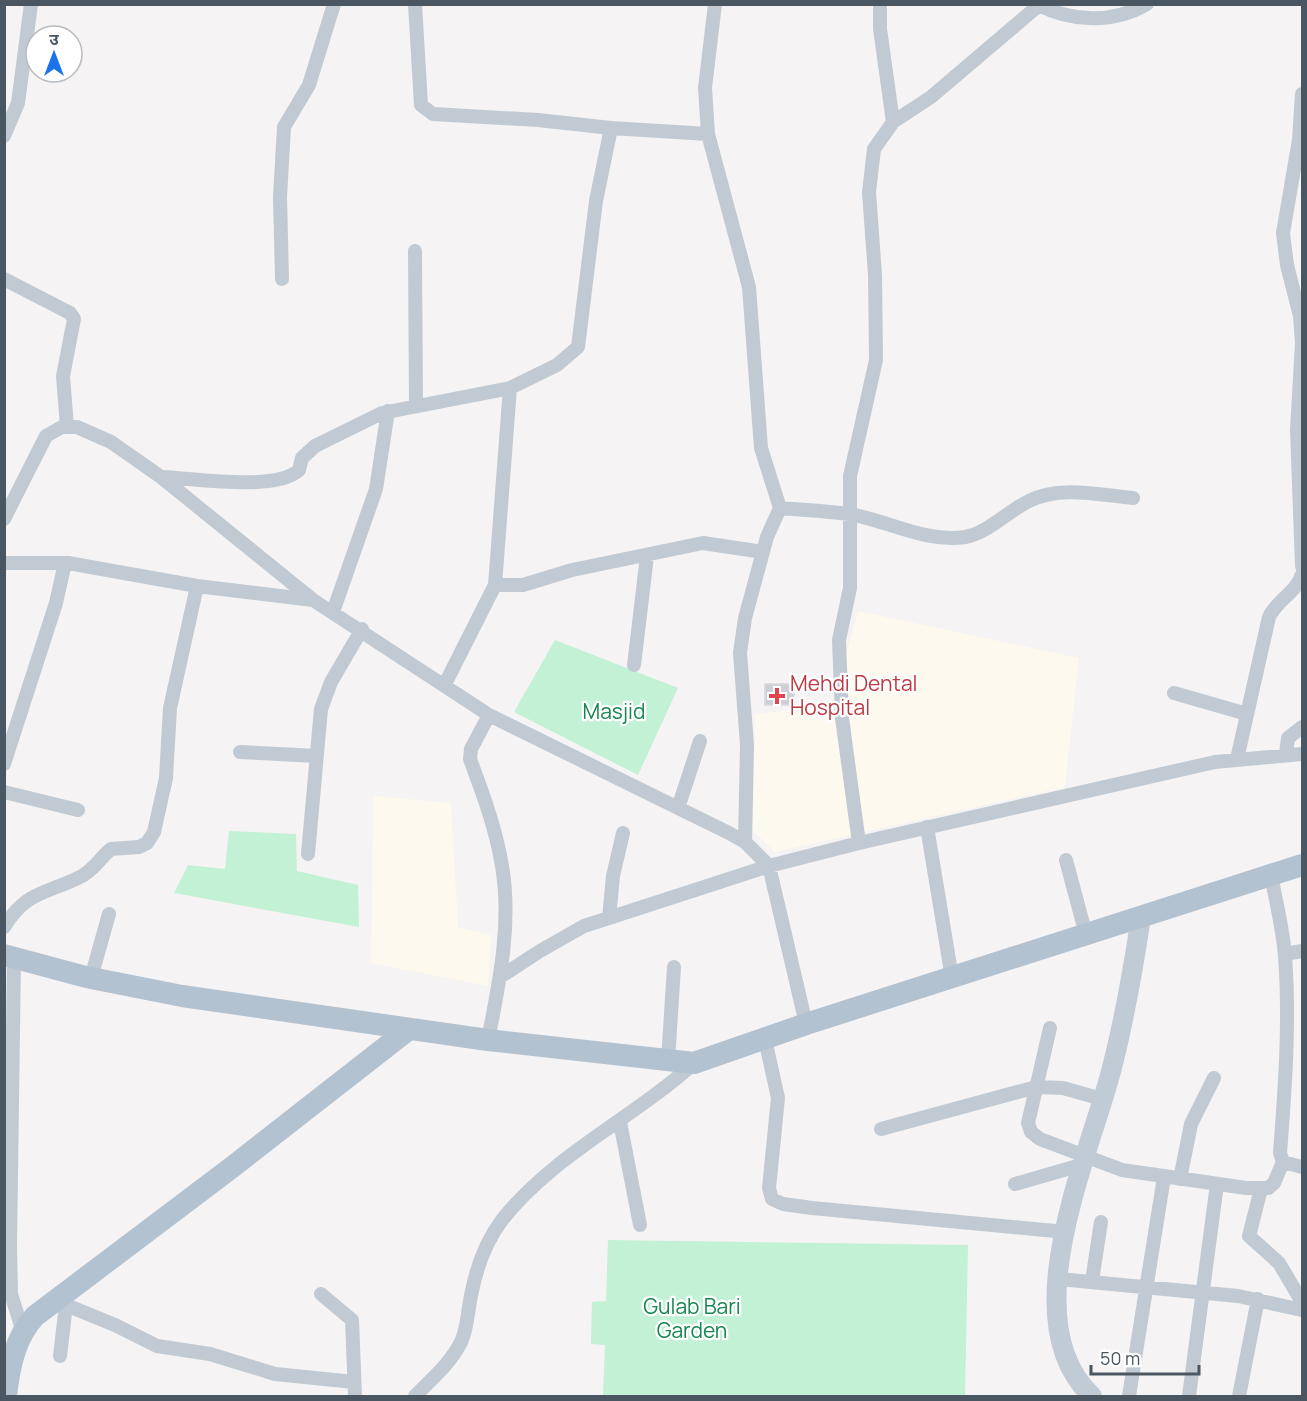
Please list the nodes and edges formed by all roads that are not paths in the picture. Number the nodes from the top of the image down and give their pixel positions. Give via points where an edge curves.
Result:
1 (31, 4) edge
2 (334, 4) edge
3 (415, 4) edge
4 (715, 4) edge
5 (880, 4) edge
6 (1077, 4) edge
7 (1147, 4) edge
8 (1038, 5) edge
9 (1071, 17) junction
10 (1302, 94) edge
11 (893, 122) junction
12 (611, 128) junction
13 (708, 134) junction
14 (4, 136) edge
15 (415, 251) dead end
16 (4, 279) edge
17 (282, 279) dead end
18 (1302, 343) edge
19 (510, 388) junction
20 (416, 406) junction
21 (388, 411) junction
22 (67, 427) junction
23 (161, 477) junction
24 (1133, 498) dead end
25 (780, 508) junction
26 (850, 514) junction
27 (4, 519) edge
28 (763, 552) junction
29 (647, 556) junction
30 (4, 563) edge
31 (65, 563) junction
32 (1302, 566) edge
33 (495, 585) junction
34 (1302, 585) edge
35 (197, 586) junction
36 (313, 600) junction
37 (333, 612) junction
38 (362, 629) junction
39 (634, 665) dead end
40 (445, 684) junction
41 (1174, 693) dead end
42 (1247, 714) junction
43 (489, 715) junction
44 (1302, 727) edge
45 (700, 741) dead end
46 (240, 752) dead end
47 (1286, 754) junction
48 (1302, 754) edge
49 (317, 756) junction
50 (1237, 759) junction
51 (4, 764) edge
52 (4, 792) edge
53 (678, 808) junction
54 (78, 810) dead end
55 (927, 827) junction
56 (623, 833) dead end
57 (745, 842) junction
58 (859, 843) junction
59 (308, 854) dead end
60 (1066, 860) dead end
61 (1302, 865) edge
62 (769, 866) junction
63 (1271, 875) junction
64 (109, 914) dead end
65 (1141, 917) junction
66 (609, 918) junction
67 (4, 927) edge
68 (1086, 935) junction
69 (1302, 951) edge
70 (1285, 954) junction
71 (9, 956) edge
72 (674, 966) dead end
73 (501, 977) junction
74 (91, 978) junction
75 (952, 978) junction
76 (806, 1024) junction
77 (1050, 1028) dead end
78 (409, 1029) junction
79 (765, 1039) junction
80 (488, 1040) junction
81 (668, 1061) junction
82 (694, 1063) junction
83 (1214, 1078) dead end
84 (1036, 1087) junction
85 (1102, 1099) junction
86 (620, 1122) junction
87 (881, 1129) dead end
88 (1082, 1161) junction
89 (1283, 1162) junction
90 (1302, 1167) edge
91 (1164, 1177) junction
92 (1180, 1179) junction
93 (1015, 1184) dead end
94 (1218, 1184) junction
95 (1261, 1190) junction
96 (1101, 1222) dead end
97 (640, 1225) dead end
98 (1066, 1232) junction
99 (1059, 1279) junction
100 (1092, 1281) junction
101 (1146, 1286) junction
102 (1203, 1292) junction
103 (8, 1293) edge
104 (321, 1294) dead end
105 (1258, 1299) junction
106 (61, 1301) junction
107 (1302, 1302) edge
108 (1302, 1310) edge
109 (22, 1329) junction
110 (60, 1356) dead end
111 (354, 1389) edge
112 (6, 1396) edge
113 (415, 1396) edge
114 (1092, 1396) edge
115 (1129, 1396) edge
116 (1189, 1396) edge
117 (1239, 1396) edge

1 - 14 street via 18,103
2 - 17 street via 312,79 284,127 280,197
3 - 12 street via 420,105 425,111
4 - 13 street via 705,88
5 - 11 street
6 - 9 street
7 - 9 street via 1122,16
8 - 9 street
8 - 11 street via 931,97
10 - 18 street via 1299,140 1283,233
11 - 26 street via 874,149 870,171 876,360 850,476
12 - 13 street
12 - 19 street via 596,201 578,347 557,365
13 - 25 street via 749,287 761,448
15 - 20 street
16 - 22 street via 70,313 74,319 63,376
18 - 32 street via 1297,430
19 - 20 street
19 - 33 street
20 - 21 street
21 - 23 street via 315,446 302,458 299,470 286,478 252,481
21 - 37 street via 376,489
22 - 23 street via 92,432 111,442
22 - 27 street via 46,436
23 - 36 street
24 - 26 street via 1053,493 1031,500 974,534 956,537 920,534
25 - 26 street
25 - 28 street
26 - 58 street via 850,588 839,640 842,718
28 - 29 street via 703,543
28 - 57 street via 740,653 747,745
29 - 33 street via 572,570 523,585
29 - 39 street
30 - 31 street
31 - 35 street
31 - 51 street via 56,603
33 - 40 street
34 - 42 street via 1273,608 1269,617
35 - 36 street
35 - 67 street via 170,708 166,778 154,832 147,843 111,849 80,877 22,902
36 - 37 street
37 - 38 street
38 - 40 street
38 - 49 street via 324,696
40 - 43 street
41 - 42 street
42 - 50 street
43 - 53 street
43 - 73 street via 471,749 470,759 502,867 505,904
44 - 47 street via 1288,738
45 - 53 street
46 - 49 street
47 - 48 street
47 - 50 street
49 - 59 street
50 - 55 street
52 - 54 street
53 - 57 street
55 - 58 street
55 - 75 street
56 - 66 street
57 - 62 street
58 - 62 street
60 - 68 street
61 - 63 main road
62 - 66 street
62 - 76 street
63 - 65 main road
63 - 70 street
64 - 74 street
65 - 68 main road
65 - 85 street via 1130,990
66 - 73 street via 563,937
68 - 75 main road
69 - 70 street
70 - 89 street via 1285,1081 1280,1153
71 - 74 main road
71 - 103 street
72 - 81 street
73 - 80 street
74 - 78 main road via 182,996
75 - 76 main road
76 - 79 main road
77 - 84 street
78 - 80 main road
78 - 106 main road
79 - 82 main road
79 - 98 street via 778,1098 769,1188 772,1199 812,1208
80 - 81 main road
81 - 82 main road
82 - 86 street
83 - 92 street via 1191,1124
84 - 85 street via 1064,1088
84 - 87 street
84 - 88 street via 1029,1113 1031,1132
85 - 88 street
86 - 97 street
86 - 113 street via 540,1182 504,1218 482,1257 462,1340
88 - 91 street
88 - 93 street
88 - 98 street
89 - 90 street
89 - 95 street via 1274,1183
91 - 92 street
91 - 101 street
92 - 94 street
94 - 95 street
94 - 102 street
95 - 107 street via 1249,1236 1279,1263
96 - 100 street
98 - 99 street
99 - 100 street
99 - 114 street via 1060,1342 1079,1385
100 - 101 street
101 - 102 street
101 - 115 street
102 - 105 street
102 - 116 street
103 - 109 street
104 - 111 street via 352,1320
105 - 108 street
105 - 117 street
106 - 109 main road
106 - 110 street
106 - 111 street via 157,1346 210,1354 275,1374
109 - 112 main road

